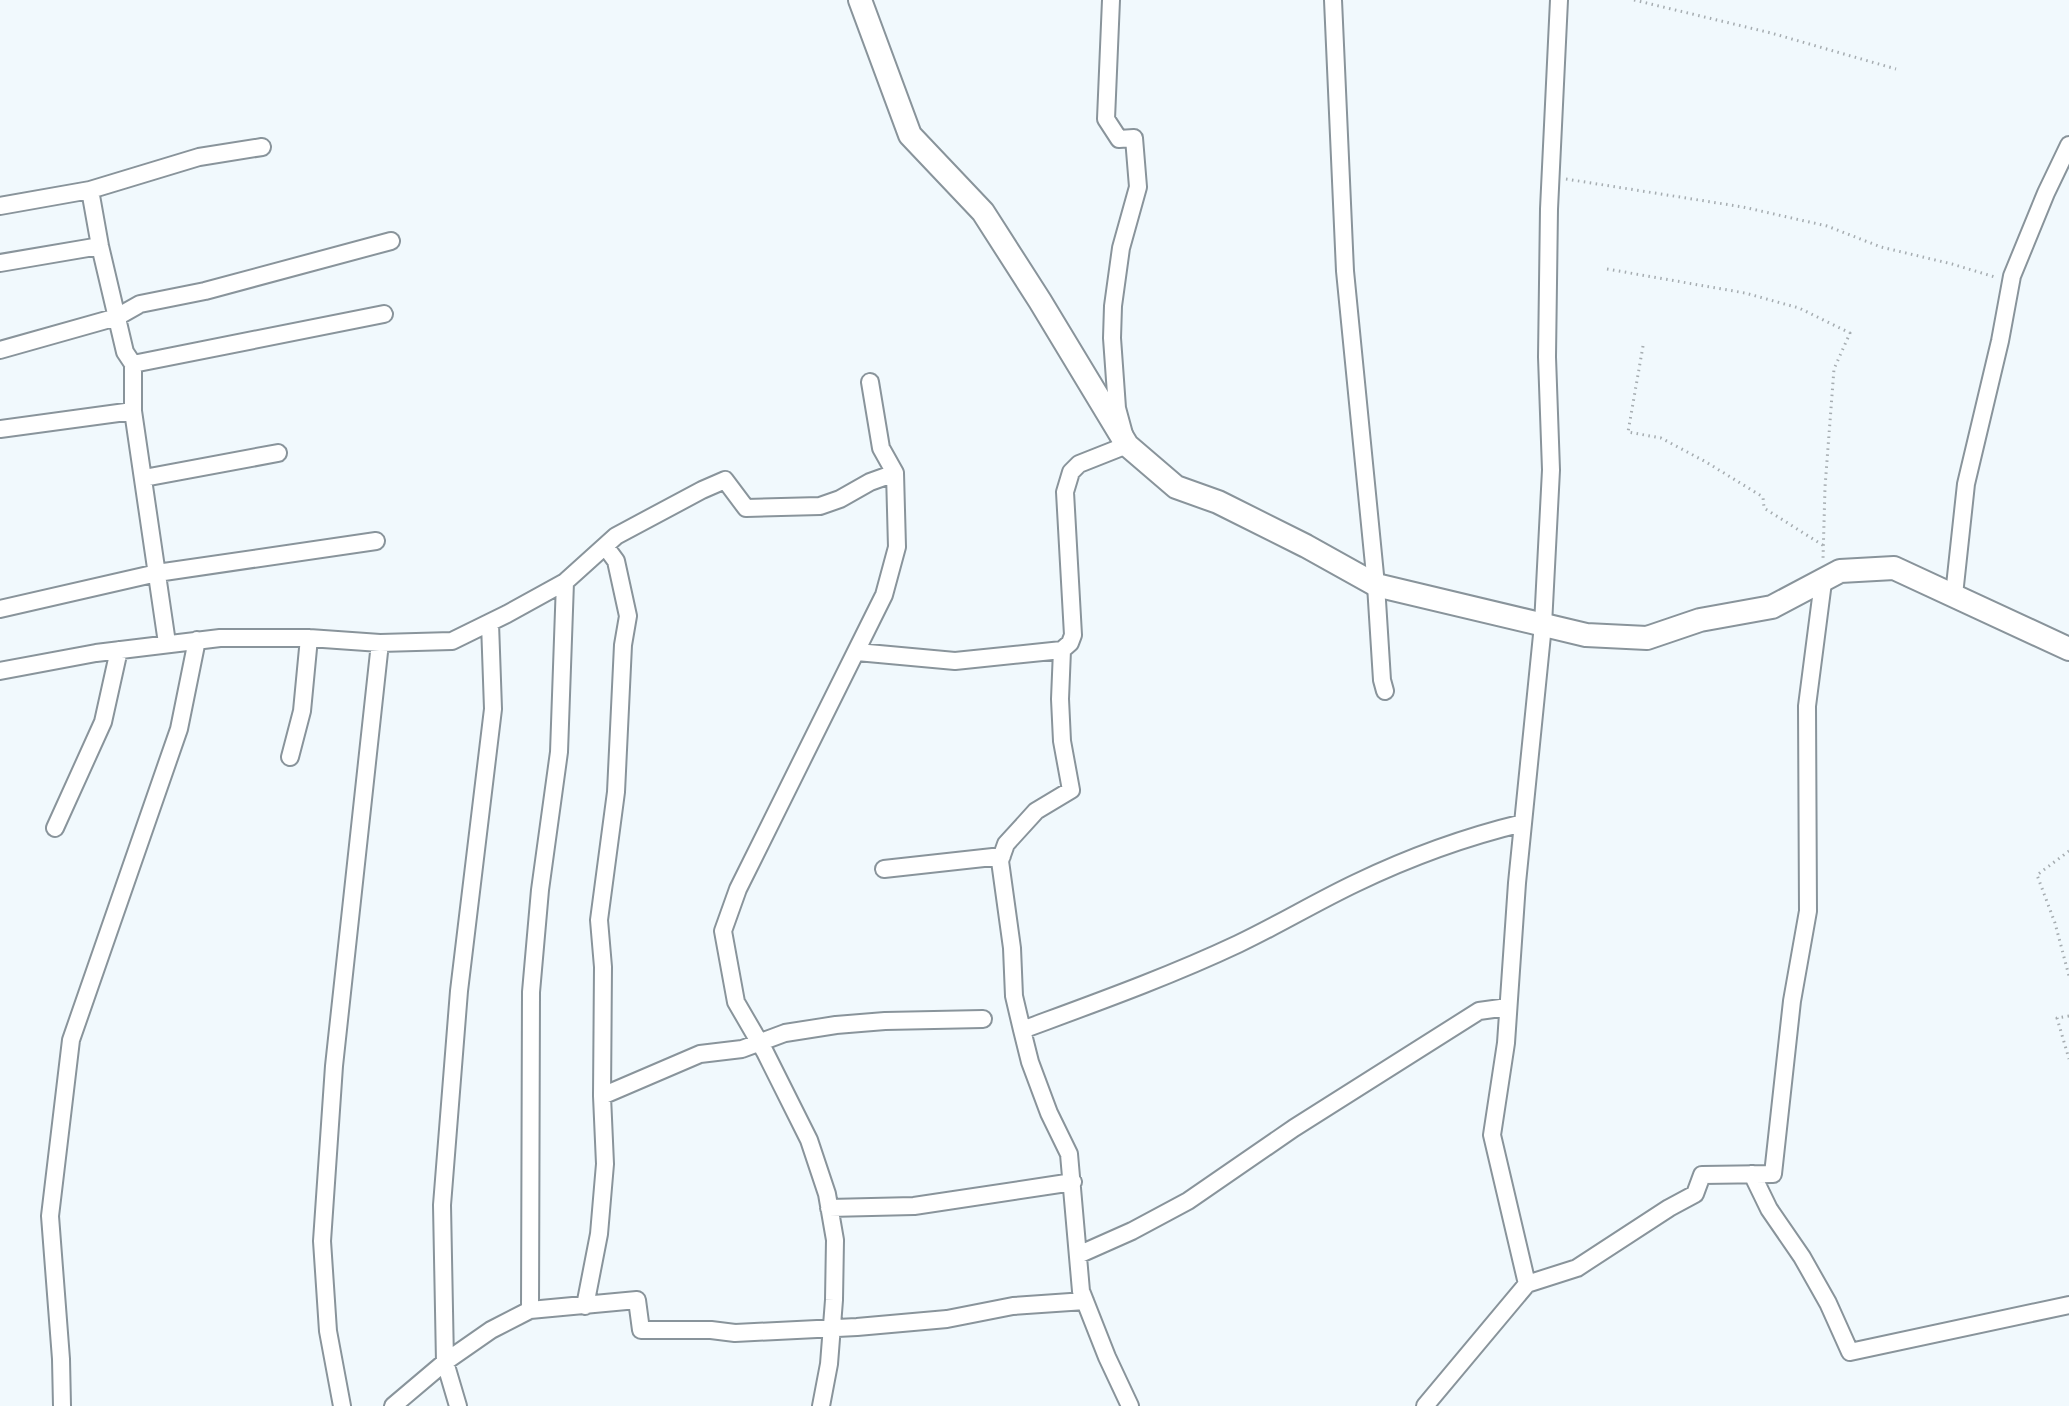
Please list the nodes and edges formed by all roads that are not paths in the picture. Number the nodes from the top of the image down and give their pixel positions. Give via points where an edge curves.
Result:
1 (860, 0) edge
2 (1111, 0) edge
3 (1333, 0) edge
4 (1559, 0) edge
5 (2069, 145) edge
6 (262, 147) dead end
7 (90, 190) junction
8 (0, 206) edge
9 (391, 241) dead end
10 (100, 246) junction
11 (0, 263) edge
12 (384, 314) dead end
13 (117, 317) junction
14 (0, 350) edge
15 (133, 364) junction
16 (870, 382) dead end
17 (133, 411) junction
18 (0, 429) edge
19 (1127, 445) junction
20 (278, 453) dead end
21 (895, 473) junction
22 (144, 478) junction
23 (376, 541) dead end
24 (605, 546) junction
25 (158, 573) junction
26 (565, 582) junction
27 (1823, 582) junction
28 (1376, 585) junction
29 (1954, 595) junction
30 (0, 609) edge
31 (490, 622) junction
32 (1543, 626) junction
33 (309, 638) junction
34 (196, 640) junction
35 (167, 643) junction
36 (380, 644) junction
37 (2069, 649) edge
38 (119, 650) junction
39 (1062, 650) junction
40 (857, 652) junction
41 (0, 671) edge
42 (1385, 691) dead end
43 (290, 757) dead end
44 (1523, 823) junction
45 (55, 828) dead end
46 (1002, 856) junction
47 (884, 869) dead end
48 (1508, 1007) junction
49 (983, 1019) dead end
50 (1022, 1030) junction
51 (759, 1043) junction
52 (602, 1096) junction
53 (1752, 1174) junction
54 (1072, 1182) junction
55 (829, 1208) junction
56 (1078, 1255) junction
57 (1527, 1284) junction
58 (1085, 1300) junction
59 (2069, 1305) edge
60 (585, 1306) junction
61 (530, 1310) junction
62 (832, 1327) junction
63 (444, 1362) junction
64 (62, 1406) edge
65 (342, 1406) edge
66 (393, 1406) edge
67 (458, 1406) edge
68 (821, 1406) edge
69 (1130, 1406) edge
70 (1425, 1406) edge

1 - 19 street via 910,135 983,212
2 - 19 street via 1106,119 1119,139 1134,138 1137,187 1121,248 1113,306 1117,408
3 - 28 street via 1345,271
4 - 32 street via 1547,357 1551,470
5 - 29 street via 2011,283 1966,483
6 - 7 street via 199,157
7 - 8 street
7 - 10 street
9 - 13 street via 205,291 140,304
10 - 11 street
10 - 13 street
12 - 15 street
13 - 14 street
13 - 15 street via 125,352
15 - 17 street
16 - 21 street via 881,448
17 - 18 street
17 - 22 street
19 - 28 street via 1176,487 1227,507
19 - 39 street via 1079,464 1071,472 1065,492 1073,635
20 - 22 street
21 - 24 street via 820,506 746,508 725,480 616,536
21 - 40 street via 897,547 884,595
22 - 25 street
23 - 25 street
24 - 26 street
24 - 52 street via 616,561 628,616 623,645 616,792 599,920 603,968
25 - 30 street
25 - 35 street
26 - 31 street
26 - 61 street via 559,752 531,992
27 - 29 street via 1840,571 1894,568
27 - 32 street via 1772,607 1700,620 1647,638 1586,635
27 - 53 street via 1807,706 1809,911 1792,1000 1773,1174
28 - 32 street
28 - 42 street
29 - 37 street
31 - 36 street via 452,641
31 - 63 street via 494,709 459,991 442,1205
32 - 44 street
33 - 34 street
33 - 36 street
33 - 43 street via 302,711
34 - 35 street
34 - 64 street via 179,729 71,1040 50,1216
35 - 38 street
36 - 65 street via 334,1066 322,1241 328,1331
38 - 41 street
38 - 45 street via 102,722
39 - 40 street via 955,661
39 - 46 street via 1062,741 1071,790 1036,812 1006,844
40 - 51 street via 738,889 723,931 736,1002
44 - 48 street
44 - 50 street via 1413,858 1160,980
46 - 47 street
46 - 50 street via 1014,996
48 - 56 street via 1479,1011 1294,1128 1188,1201
48 - 57 street via 1492,1135
49 - 51 street via 836,1025 785,1033
50 - 54 street via 1049,1113 1069,1154
51 - 52 street via 700,1054
51 - 55 street via 809,1140
52 - 60 street via 604,1164 599,1234
53 - 57 street via 1702,1174 1695,1194 1577,1268
53 - 59 street via 1769,1209 1828,1303 1850,1352
54 - 55 street via 914,1206
54 - 56 street
55 - 62 street via 835,1240
56 - 58 street
57 - 70 street
58 - 62 street via 1013,1306 947,1319
58 - 69 street
60 - 61 street
60 - 62 street via 637,1300 641,1330 735,1333
61 - 63 street via 491,1330
62 - 68 street
63 - 66 street
63 - 67 street

